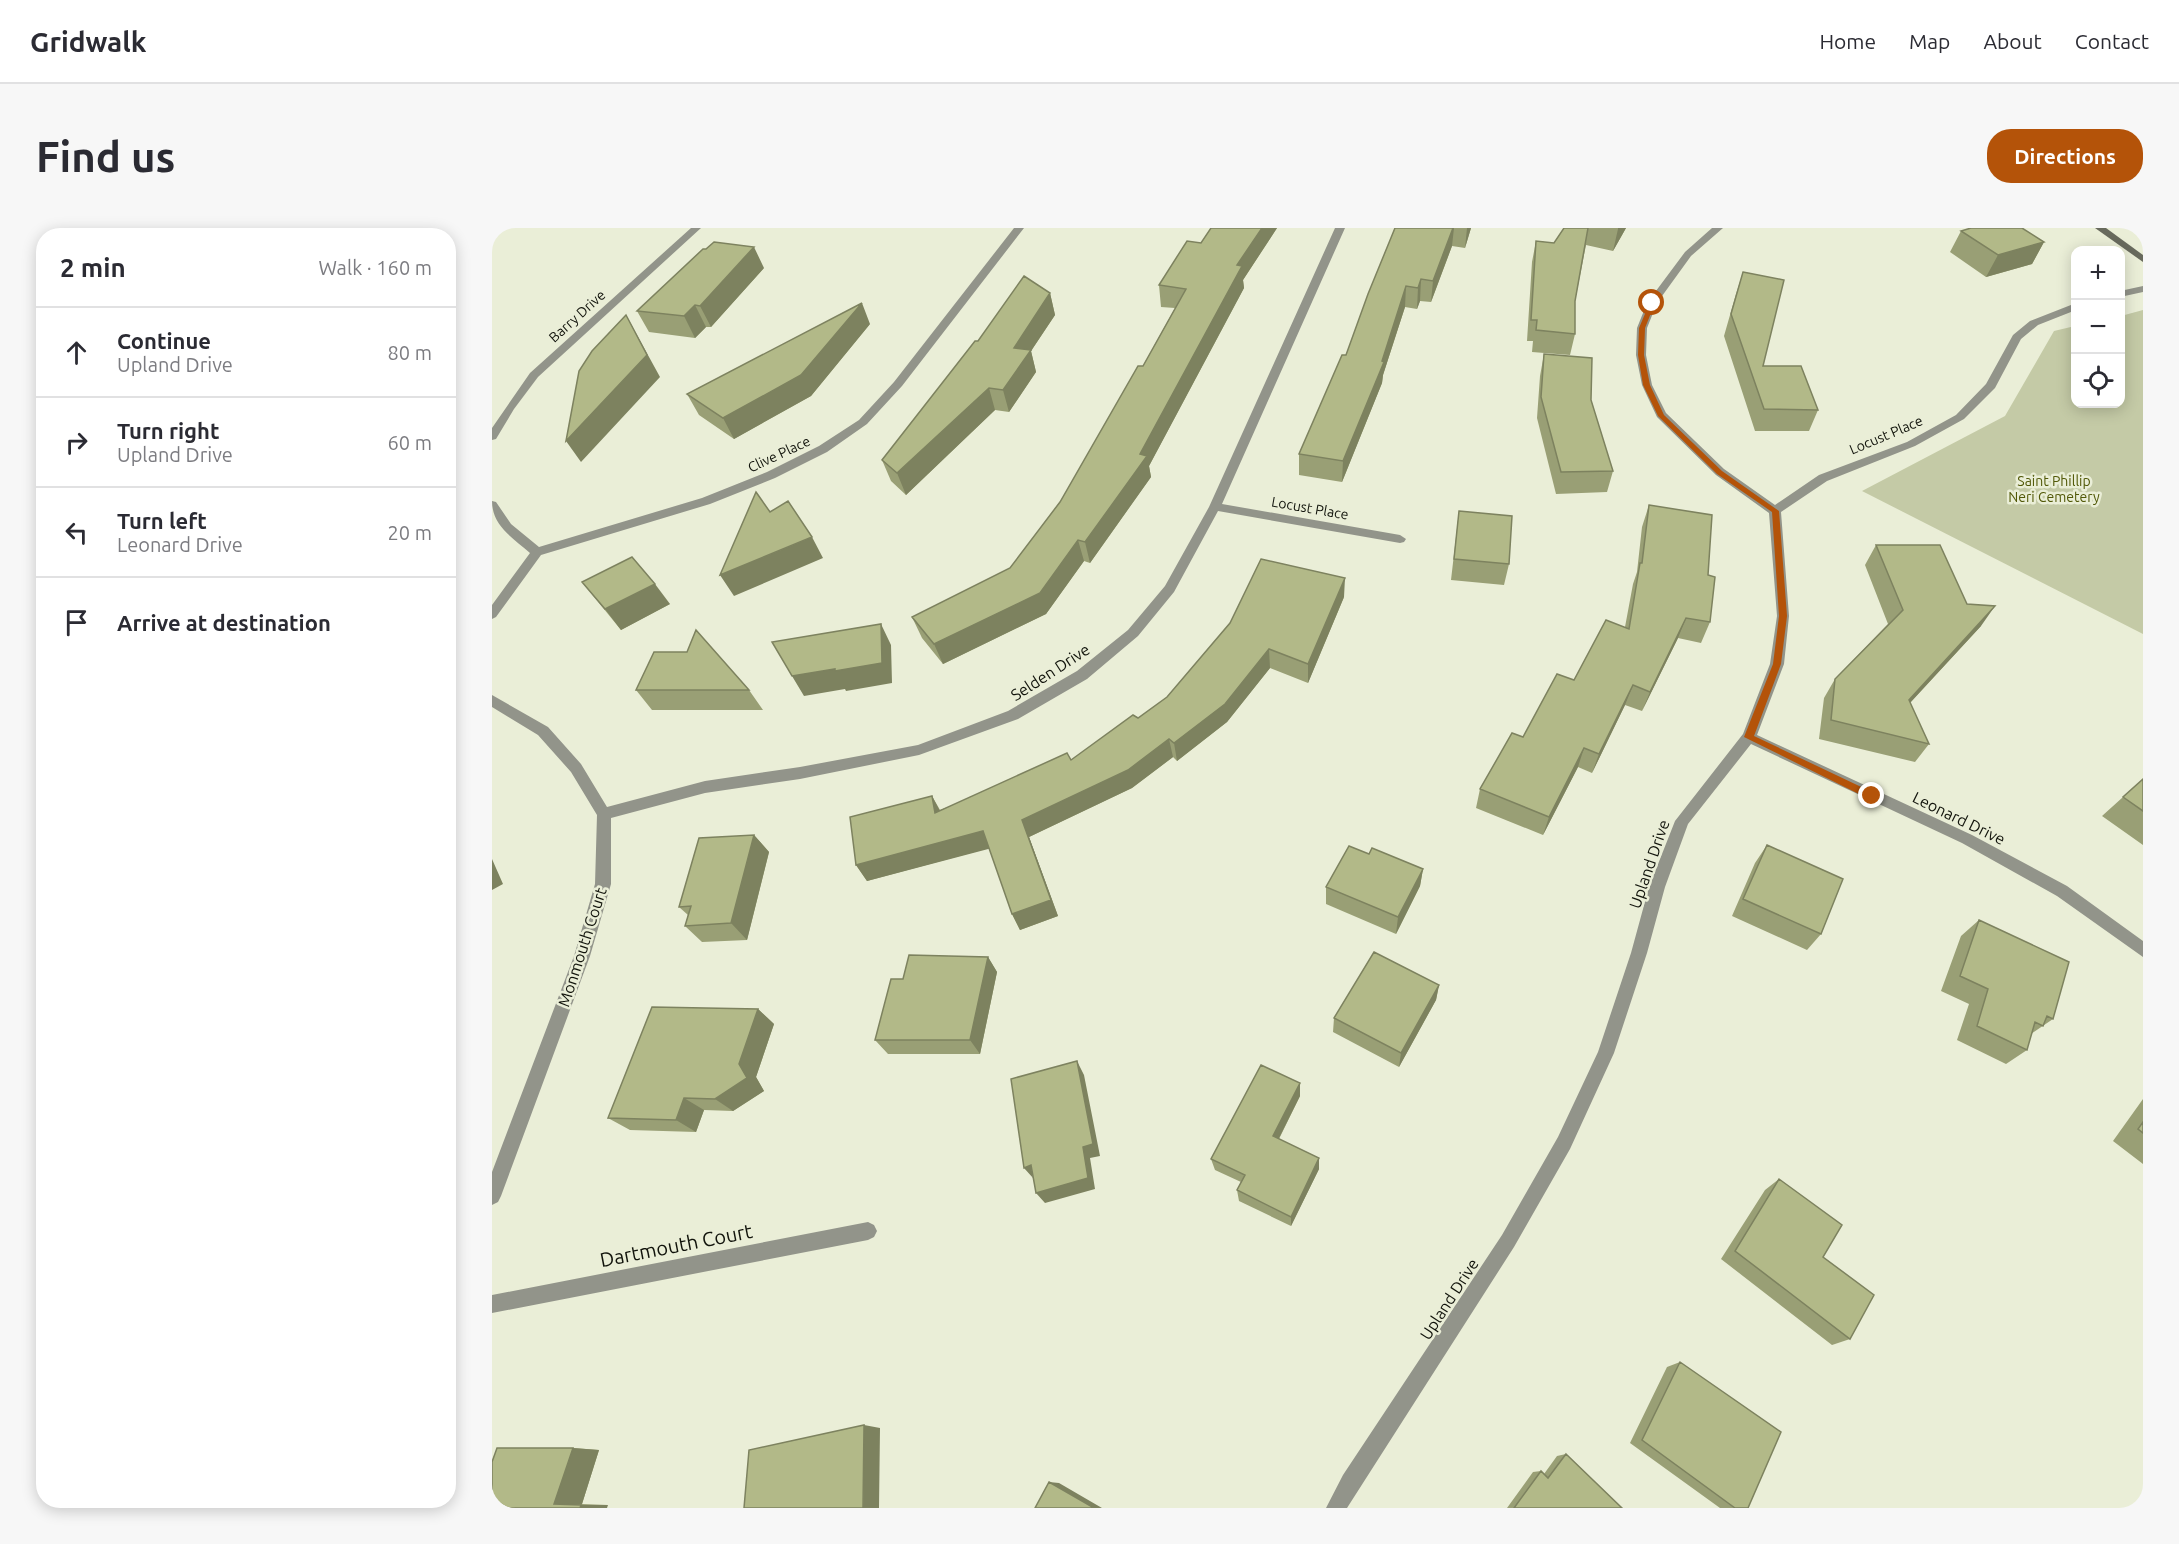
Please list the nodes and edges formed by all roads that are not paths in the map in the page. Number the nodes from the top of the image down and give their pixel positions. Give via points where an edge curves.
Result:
1 (696, 228) edge
2 (1018, 228) edge
3 (1340, 228) edge
4 (1718, 228) edge
5 (2100, 228) edge
6 (2143, 259) edge
7 (2143, 289) edge
8 (2125, 293) edge
9 (2071, 308) edge
10 (492, 437) edge
11 (492, 505) edge
12 (1215, 507) junction
13 (1775, 511) junction
14 (1400, 539) dead end
15 (537, 552) junction
16 (492, 614) edge
17 (492, 700) edge
18 (1749, 737) junction
19 (604, 814) junction
20 (2143, 950) edge
21 (492, 1196) edge
22 (868, 1231) dead end
23 (492, 1304) edge
24 (1336, 1508) edge

1 - 10 street, Barry Drive via 534,375
2 - 15 street, Clive Place via 898,384 863,422 823,449 706,501
3 - 12 street, Selden Drive
4 - 13 street via 1688,254 1652,303 1642,328 1641,355 1647,385 1661,416 1720,472
5 - 6 main road
7 - 8 street
9 - 13 street, Locust Place via 2034,323 2017,337 1990,386 1960,417 1911,444 1823,478
11 - 15 street via 507,527
12 - 14 street, Locust Place
12 - 19 street, Selden Drive via 1170,589 1133,633 1082,675 1012,716 919,750 705,787
13 - 18 street, Upland Drive via 1783,616 1777,664
15 - 16 street
17 - 19 street via 543,731 576,768
18 - 20 street, Leonard Drive via 1966,839 2062,891
18 - 24 street, Upland Drive via 1682,821 1657,887 1606,1053 1564,1143 1508,1241
19 - 21 street, Monmouth Court via 603,884 582,956
22 - 23 street, Dartmouth Court

